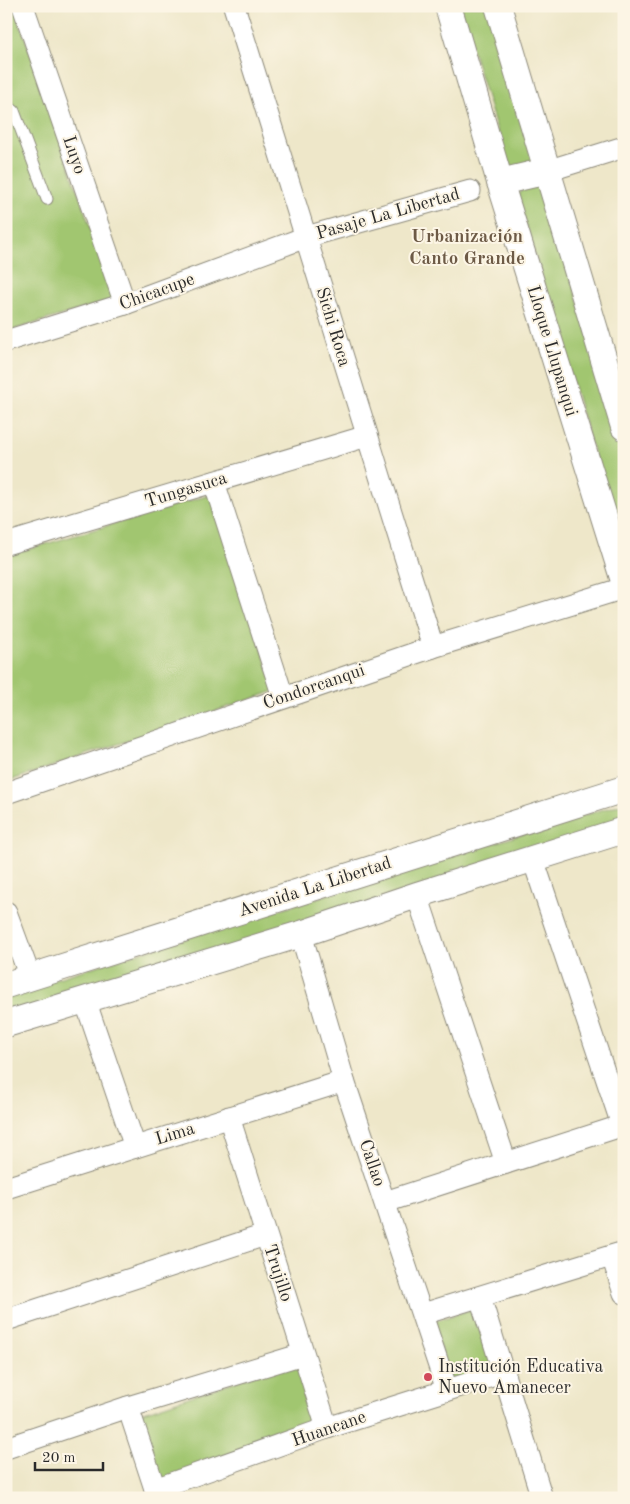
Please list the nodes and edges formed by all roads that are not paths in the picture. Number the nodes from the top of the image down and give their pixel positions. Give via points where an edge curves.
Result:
1 (23, 6) edge
2 (234, 6) edge
3 (448, 6) edge
4 (498, 6) edge
5 (6, 105) edge
6 (624, 148) edge
7 (547, 171) junction
8 (500, 182) junction
9 (470, 191) dead end
10 (47, 199) dead end
11 (306, 237) junction
12 (125, 304) junction
13 (6, 340) edge
14 (624, 426) edge
15 (366, 436) junction
16 (214, 482) junction
17 (6, 544) edge
18 (624, 581) edge
19 (624, 588) edge
20 (432, 647) junction
21 (283, 697) junction
22 (624, 789) edge
23 (6, 793) edge
24 (624, 830) edge
25 (533, 859) junction
26 (417, 895) junction
27 (6, 912) edge
28 (302, 934) junction
29 (18, 981) edge
30 (85, 1000) junction
31 (6, 1024) edge
32 (344, 1081) junction
33 (229, 1117) junction
34 (623, 1125) edge
35 (135, 1147) junction
36 (506, 1163) junction
37 (6, 1188) edge
38 (385, 1202) junction
39 (265, 1235) junction
40 (618, 1254) edge
41 (624, 1293) edge
42 (480, 1297) junction
43 (423, 1314) junction
44 (6, 1320) edge
45 (303, 1354) junction
46 (504, 1372) junction
47 (447, 1390) junction
48 (128, 1407) junction
49 (327, 1428) junction
50 (6, 1448) edge
51 (156, 1493) edge
52 (541, 1497) edge

1 - 12 street, Luyo
2 - 11 street, Sichi Roca
3 - 8 street, Lloque Llupanqui
4 - 7 street
5 - 10 lane via 14,111
6 - 7 street
7 - 8 street
7 - 14 street
8 - 18 street, Lloque Llupanqui
9 - 11 street, Pasaje La Libertad
11 - 12 street, Chicacupe
11 - 15 street, Sichi Roca
12 - 13 street, Chicacupe
15 - 16 street, Tungasuca
15 - 20 street, Sichi Roca
16 - 17 street, Tungasuca
16 - 21 street
19 - 20 street, Condorcanqui
20 - 21 street, Condorcanqui
21 - 23 street, Condorcanqui
22 - 29 street, Avenida La Libertad
24 - 25 street
25 - 26 street
25 - 34 street
26 - 28 street
26 - 36 street
27 - 29 street
28 - 30 street
28 - 32 street, Callao
30 - 31 street
30 - 35 street
32 - 33 street, Lima
32 - 38 street, Callao
33 - 35 street, Lima
33 - 39 street, Trujillo
34 - 36 street
35 - 37 street, Lima
36 - 38 street
38 - 43 street, Callao
39 - 44 street
39 - 45 street, Trujillo
40 - 41 street
40 - 42 street
42 - 43 street
42 - 46 street
43 - 47 street, Callao
45 - 48 street
45 - 49 street, Trujillo
46 - 47 street, Huancane
46 - 52 street
47 - 49 street, Huancane
48 - 50 street
48 - 51 street
49 - 51 street, Huancane

